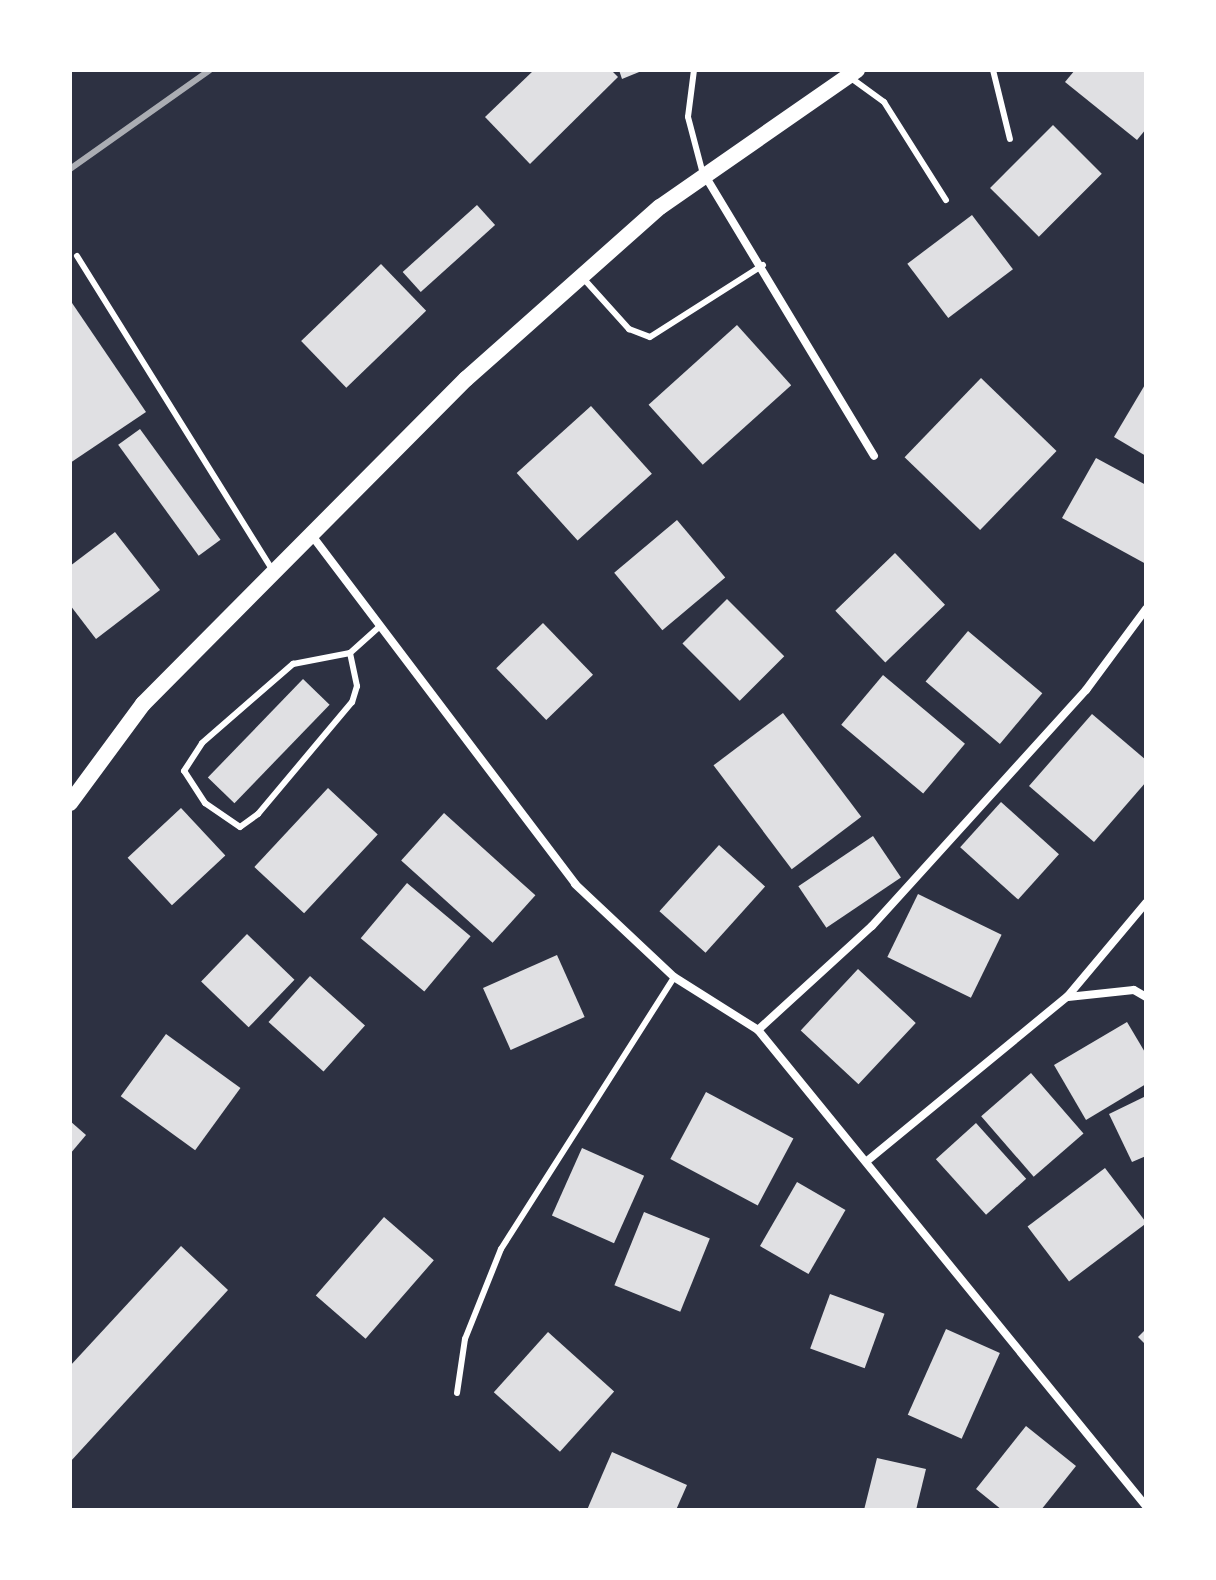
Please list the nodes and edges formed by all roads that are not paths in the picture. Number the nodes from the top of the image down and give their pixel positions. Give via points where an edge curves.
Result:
1 (694, 70) edge
2 (993, 70) edge
3 (853, 73) edge
4 (1010, 139) dead end
5 (703, 174) junction
6 (946, 200) dead end
7 (77, 256) dead end
8 (763, 265) junction
9 (581, 277) junction
10 (874, 456) dead end
11 (310, 533) junction
12 (272, 569) junction
13 (1146, 609) edge
14 (379, 627) junction
15 (350, 653) junction
16 (70, 803) edge
17 (1146, 903) edge
18 (674, 977) junction
19 (1067, 997) junction
20 (1146, 997) edge
21 (758, 1030) junction
22 (867, 1161) junction
23 (457, 1393) dead end
24 (1146, 1506) edge

1 - 5 lane via 688,117
2 - 4 lane
3 - 5 main road
3 - 6 lane via 884,102
5 - 8 street
5 - 9 main road
7 - 12 lane
8 - 9 lane via 650,337 629,329
8 - 10 street
9 - 11 main road
11 - 12 main road
11 - 14 street
12 - 16 main road via 143,704
13 - 21 street via 1086,690 872,926
14 - 15 lane
14 - 18 street via 575,884
15 - 15 lane via 293,664 202,743 184,771 205,803 240,827 258,814 352,702 357,686
17 - 19 street
18 - 21 street
18 - 23 lane via 501,1249 465,1339
19 - 20 street via 1134,990
19 - 22 street
21 - 22 street
22 - 24 street

